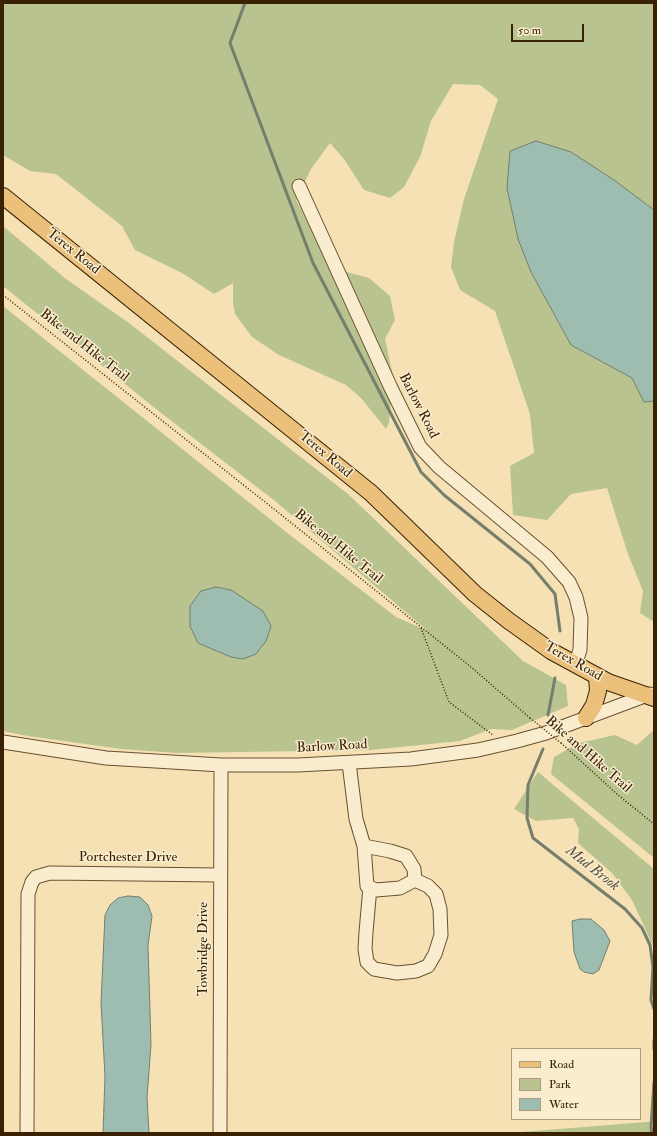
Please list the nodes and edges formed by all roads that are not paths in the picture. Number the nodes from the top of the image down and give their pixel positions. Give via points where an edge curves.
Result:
1 (299, 186) dead end
2 (3, 196) edge
3 (575, 665) junction
4 (597, 677) junction
5 (651, 696) edge
6 (586, 718) junction
7 (3, 742) edge
8 (349, 763) junction
9 (221, 765) junction
10 (364, 846) junction
11 (219, 875) junction
12 (415, 880) junction
13 (370, 887) junction
14 (27, 1133) edge
15 (220, 1133) edge

1 - 3 street, Barlow Road via 420,447 427,456 547,557 568,582 576,597 582,618 580,650
2 - 3 main road, Terex Road via 355,480 475,594 509,622
3 - 4 main road, Terex Road
4 - 5 main road, Terex Road
4 - 6 main road via 598,691 594,705
5 - 6 street, Barlow Road
6 - 8 street, Barlow Road via 546,733 478,750 411,759
7 - 9 street, Barlow Road via 106,758
8 - 9 street, Barlow Road
8 - 10 street via 356,819
9 - 11 street, Towbridge Drive
10 - 12 street via 406,856 414,869
10 - 13 street via 367,886
11 - 14 street, Portchester Drive via 50,873 36,877 29,887 28,894
11 - 15 street, Towbridge Drive
12 - 13 street via 400,888 376,890
12 - 13 street via 428,886 436,894 440,909 441,935 428,966 416,971 397,973 374,969 367,962 365,949

